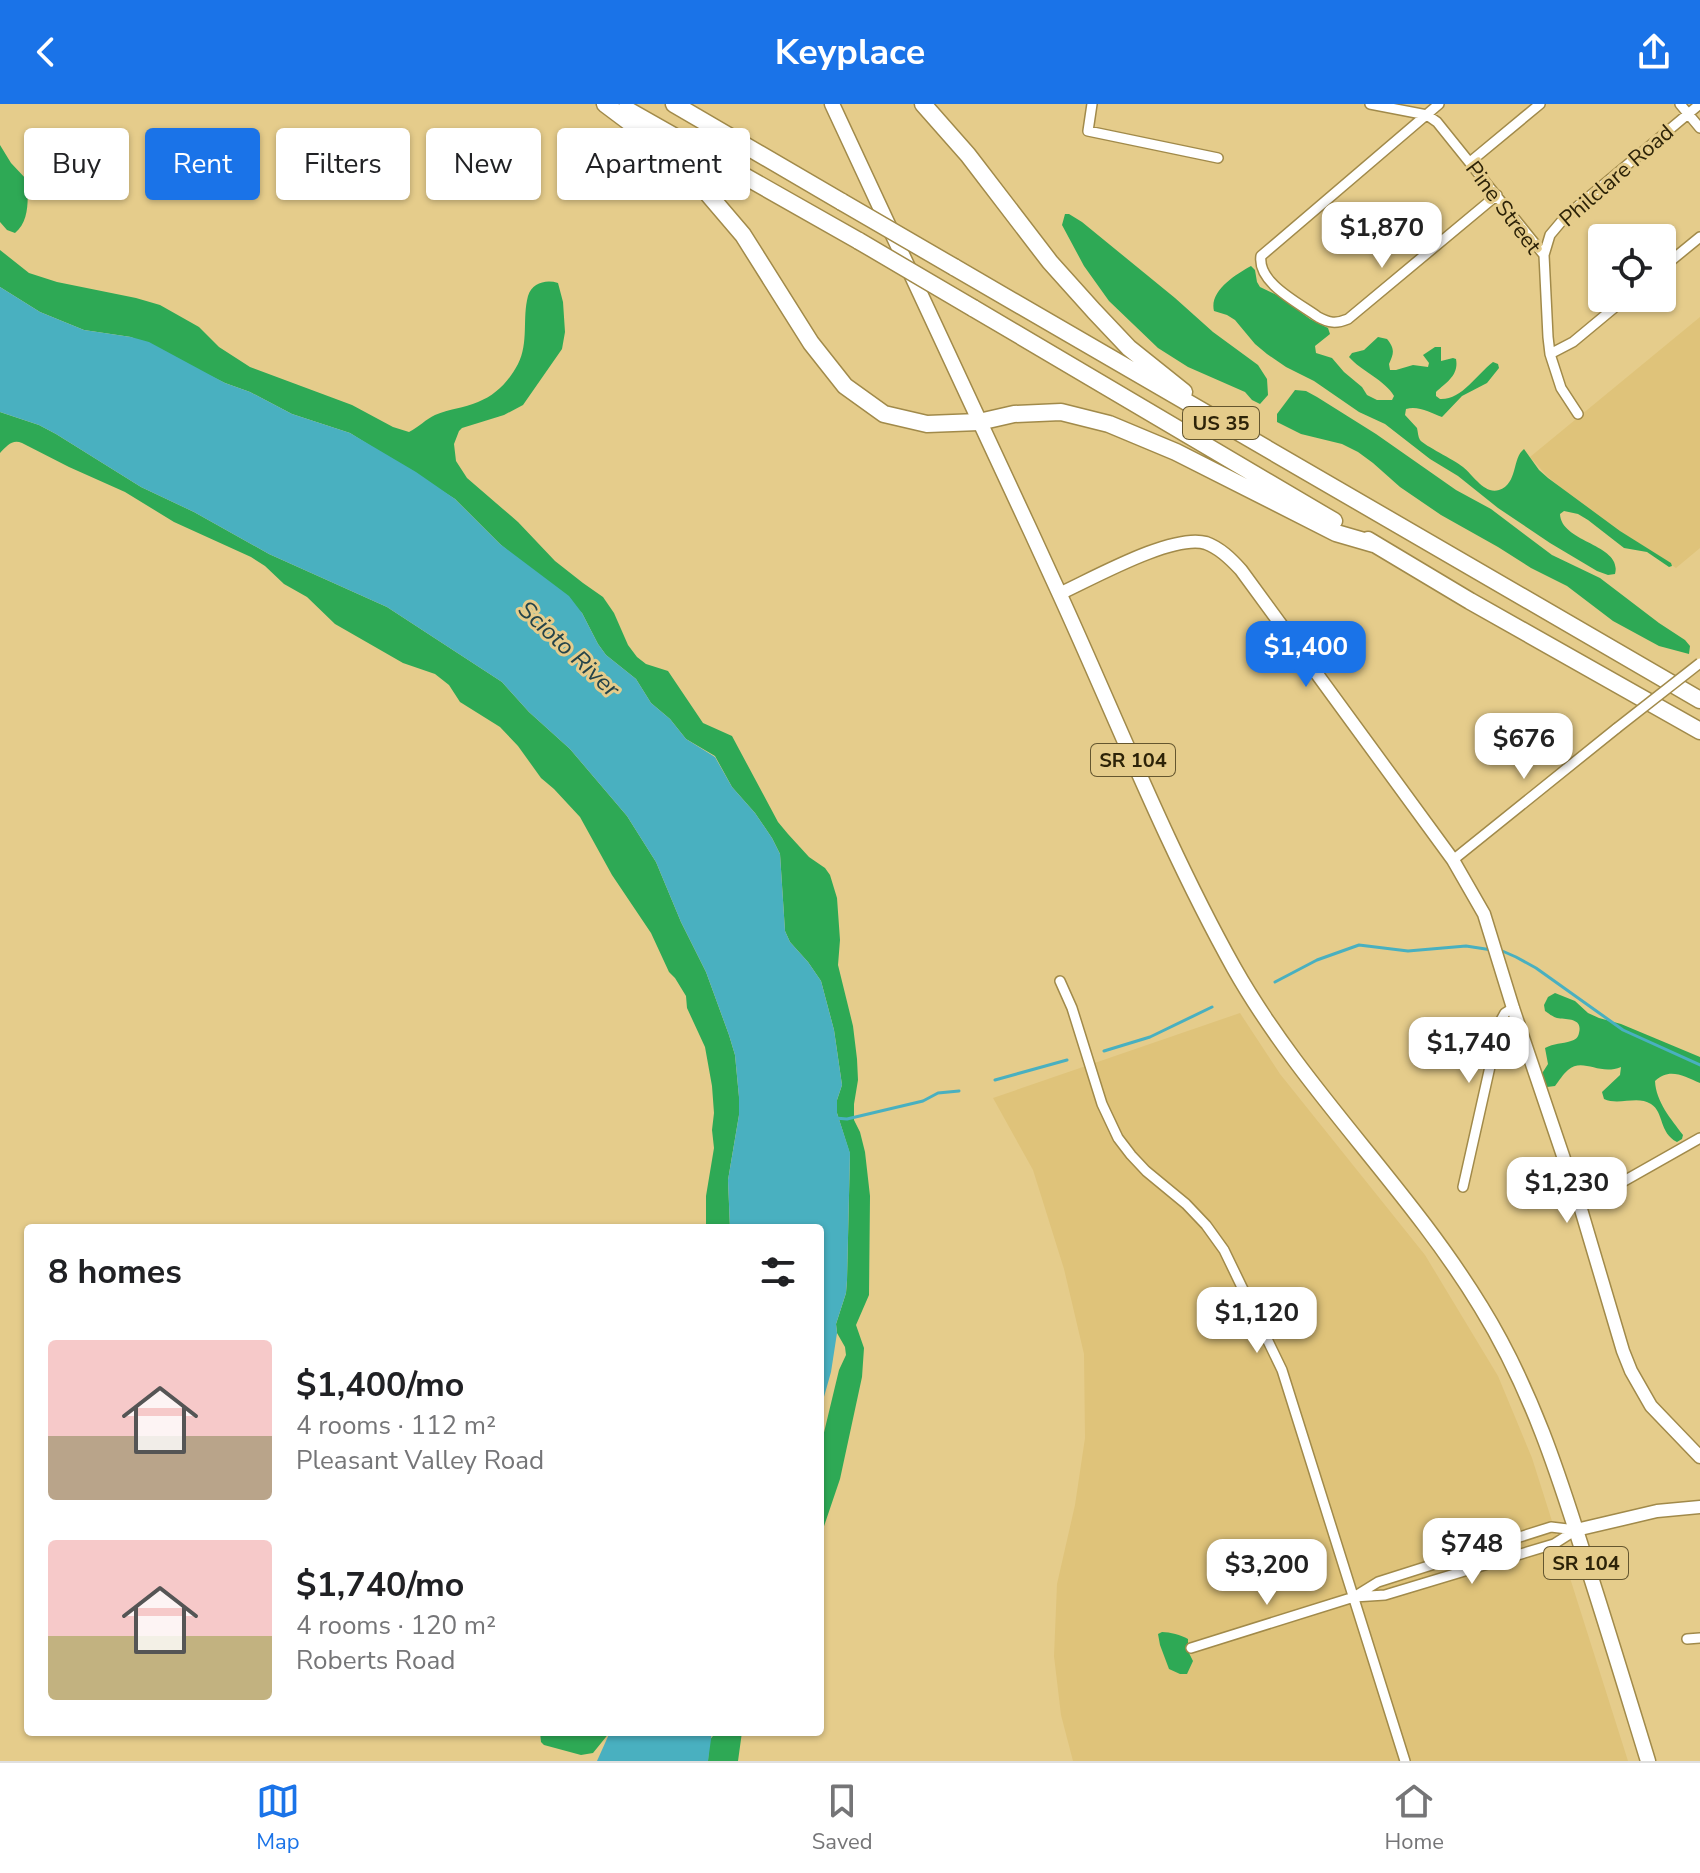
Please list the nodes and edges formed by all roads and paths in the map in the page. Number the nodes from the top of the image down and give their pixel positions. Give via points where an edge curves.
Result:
1 (605, 104) edge
2 (618, 104) edge
3 (674, 104) edge
4 (832, 104) edge
5 (923, 104) edge
6 (1092, 104) edge
7 (1370, 104) edge
8 (1439, 104) edge
9 (1540, 104) edge
10 (1680, 104) edge
11 (1700, 104) edge
12 (1688, 114) junction
13 (1427, 115) junction
14 (1700, 128) edge
15 (1218, 158) dead end
16 (1470, 162) junction
17 (1497, 195) junction
18 (1700, 237) edge
19 (1544, 255) junction
20 (1676, 257) edge
21 (1609, 312) edge
22 (1550, 354) junction
23 (1204, 413) junction
24 (1578, 414) dead end
25 (979, 422) junction
26 (1374, 544) junction
27 (1059, 594) junction
28 (1700, 663) edge
29 (1700, 700) edge
30 (1700, 731) edge
31 (1453, 860) junction
32 (1060, 981) dead end
33 (1513, 1008) junction
34 (1700, 1138) edge
35 (1463, 1187) dead end
36 (1580, 1206) junction
37 (1700, 1457) edge
38 (1700, 1507) edge
39 (1576, 1530) junction
40 (1354, 1597) junction
41 (1700, 1638) edge
42 (1687, 1639) dead end
43 (1191, 1648) dead end
44 (1405, 1761) edge
45 (1648, 1761) edge

1 - 25 highway via 673,155 743,235 811,343 845,386 884,414 927,424
2 - 26 highway, US 35, bridge
3 - 23 highway, US 35, bridge
4 - 25 main road, SR 104
5 - 23 highway via 1094,311
6 - 15 street via 1088,131
7 - 13 street
8 - 13 street
9 - 16 street
10 - 12 street
11 - 12 street, Philclare Road
12 - 14 street
12 - 19 street, Philclare Road via 1566,216 1550,235
13 - 16 street, Pine Street
13 - 17 street via 1261,256 1270,282 1318,317 1338,323
16 - 17 street, Pine Street
17 - 19 street, Pine Street
18 - 20 street
19 - 22 street, Pine Street
21 - 22 street
22 - 24 street, Pine Street via 1561,388
23 - 29 highway, US 35
25 - 26 highway via 1061,412 1109,424 1336,533
25 - 27 main road, SR 104
26 - 30 highway, US 35
27 - 31 street via 1174,544 1206,543 1227,555
27 - 39 main road, SR 104 via 1180,863 1235,970 1296,1063 1437,1239 1481,1306 1516,1367
28 - 31 street, bridge
31 - 33 street via 1484,914
32 - 40 street via 1118,1138 1206,1225 1247,1296 1282,1370
33 - 35 street via 1500,1022
33 - 36 street
34 - 36 street
36 - 37 street via 1631,1371 1651,1406
38 - 39 street
39 - 40 street via 1554,1544 1399,1591
39 - 40 street via 1551,1527 1378,1582
39 - 45 main road, SR 104
40 - 43 street
40 - 44 street
41 - 42 street

